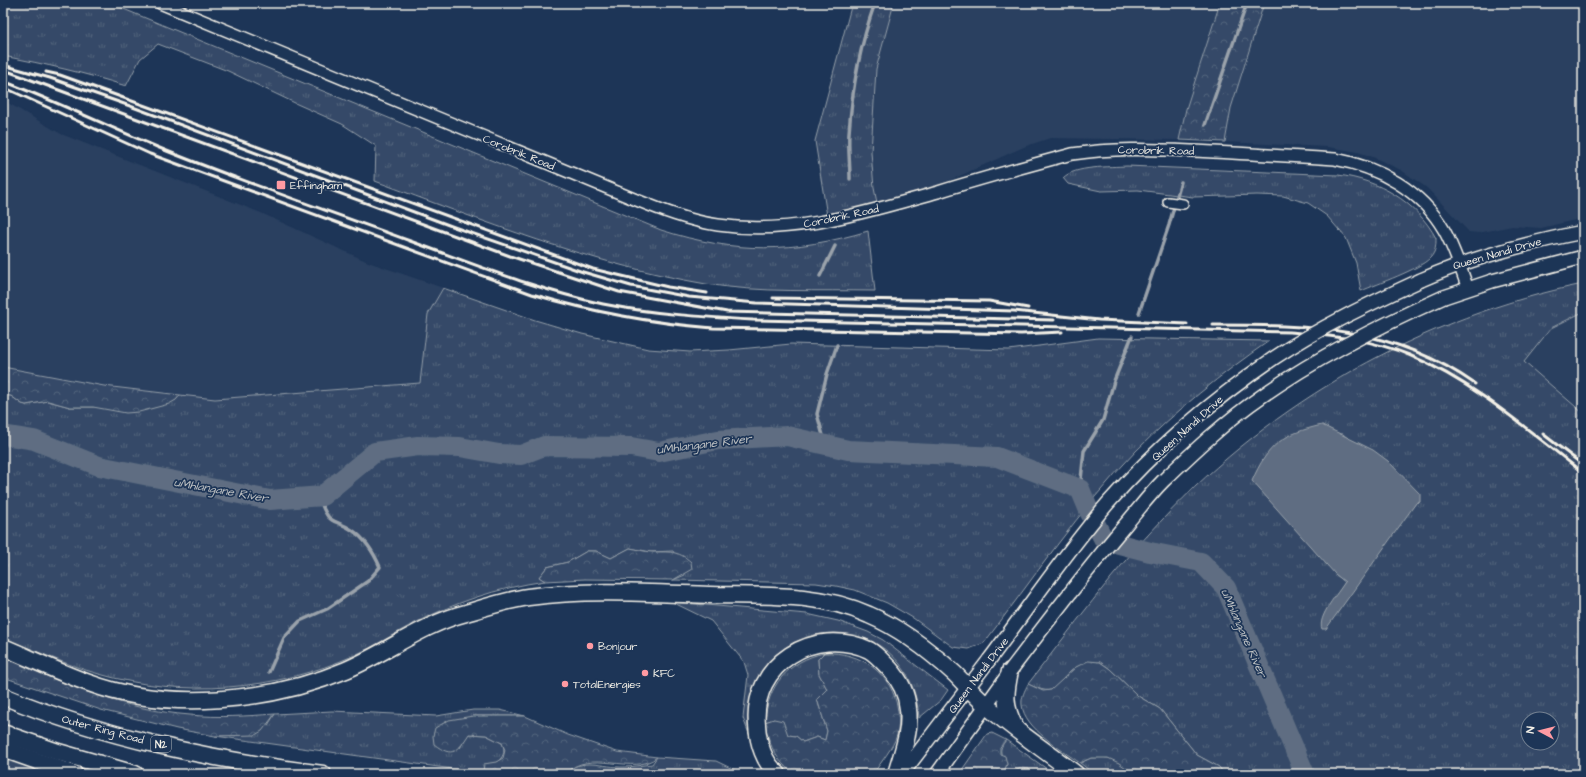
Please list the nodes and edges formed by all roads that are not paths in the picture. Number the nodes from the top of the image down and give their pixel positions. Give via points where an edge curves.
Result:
1 (160, 3) edge
2 (1168, 202) dead end
3 (1183, 204) dead end
4 (1583, 232) edge
5 (1583, 258) edge
6 (1458, 263) junction
7 (1468, 289) junction
8 (3, 647) edge
9 (1010, 671) junction
10 (968, 688) junction
11 (3, 696) edge
12 (987, 706) junction
13 (1016, 729) junction
14 (3, 733) edge
15 (3, 749) edge
16 (74, 774) edge
17 (135, 774) edge
18 (324, 774) edge
19 (778, 774) edge
20 (896, 774) edge
21 (902, 774) edge
22 (937, 774) edge
23 (1076, 774) edge

1 - 6 street, Corobrik Road via 674,215 717,225 749,228 818,224 1091,151 1129,149 1208,152 1335,159 1364,166 1390,178 1412,193 1433,214 1444,230
2 - 3 street
4 - 6 main road, Queen Nandi Drive via 1500,250
5 - 7 main road, Queen Nandi Drive
6 - 7 street, Corobrik Road
6 - 10 main road, Queen Nandi Drive, bridge via 1363,307 1275,358 1225,394 1180,432 1108,503
7 - 9 main road, Queen Nandi Drive, bridge via 1393,319 1332,351 1260,397 1212,436 1162,482 1077,582
8 - 10 highway via 90,684 121,692 152,697 222,699 260,695 327,678 462,614 525,598 601,592 791,597 845,605 872,616 929,652
9 - 12 main road, Queen Nandi Drive
9 - 13 highway via 1006,700 1008,712
10 - 12 highway
10 - 21 main road, Queen Nandi Drive
11 - 18 highway, Outer Ring Road / N2 via 62,718 162,745 279,768
12 - 13 highway
12 - 22 main road, Queen Nandi Drive
13 - 23 highway
14 - 17 highway
15 - 16 highway
19 - 20 highway via 769,763 759,742 756,720 759,696 770,675 785,658 804,648 825,642 838,642 869,650 895,675 905,694 909,726

